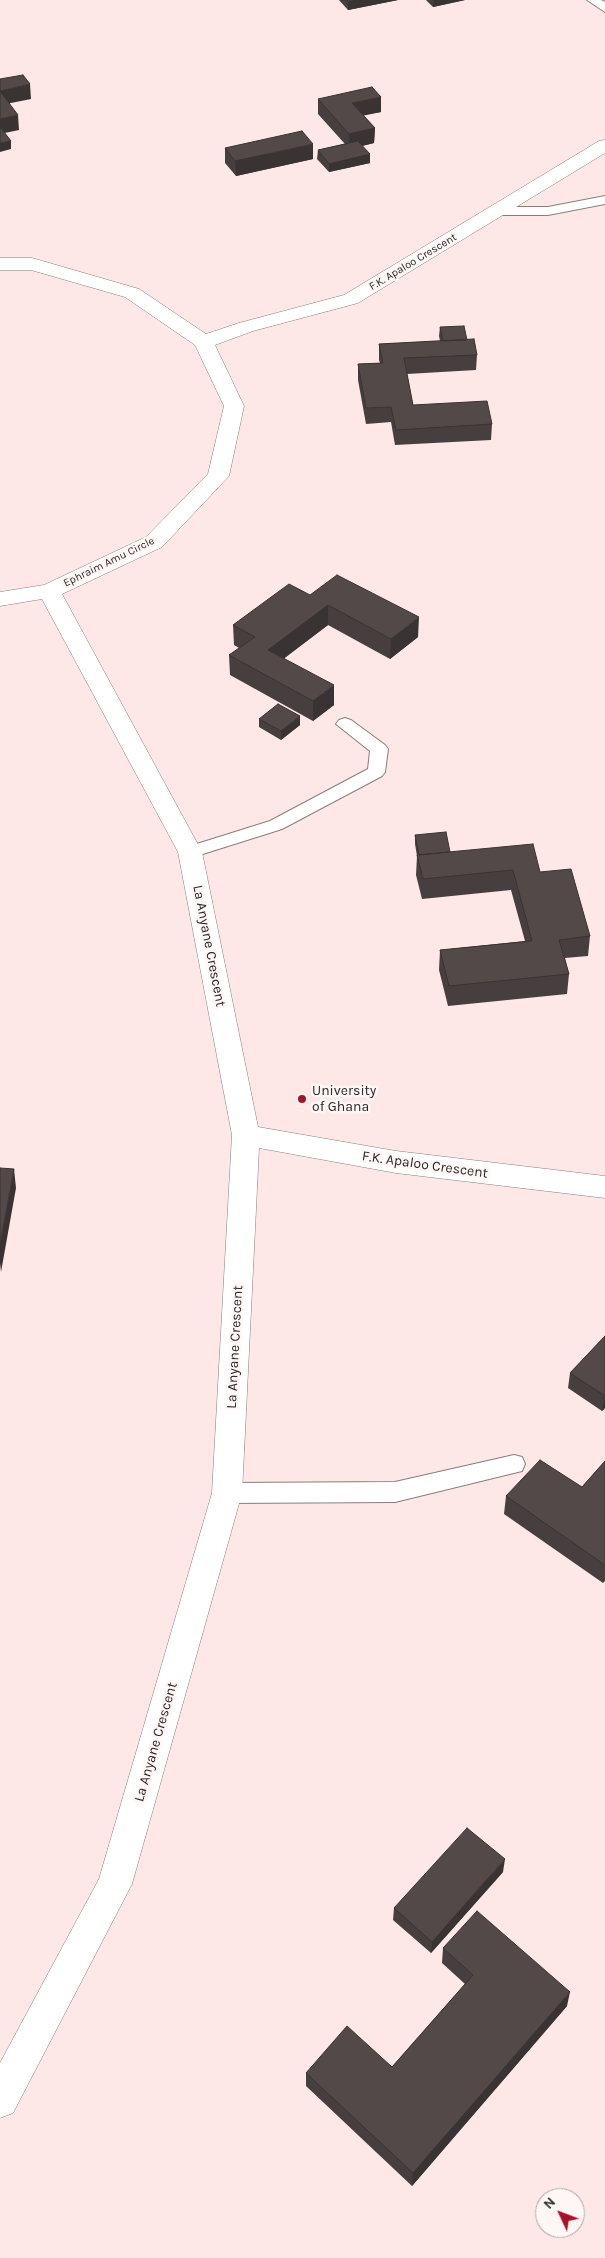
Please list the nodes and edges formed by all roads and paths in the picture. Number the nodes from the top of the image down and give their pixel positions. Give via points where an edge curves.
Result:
1 (593, 0) edge
2 (605, 8) edge
3 (605, 144) edge
4 (605, 200) edge
5 (496, 211) junction
6 (0, 264) edge
7 (204, 342) junction
8 (50, 591) junction
9 (0, 599) edge
10 (344, 724) dead end
11 (190, 852) junction
12 (246, 1135) junction
13 (605, 1188) edge
14 (514, 1464) dead end
15 (227, 1493) junction
16 (0, 2100) edge

1 - 2 lane
3 - 5 street, F.K. Apaloo Crescent
4 - 5 lane via 548,211
5 - 7 street, F.K. Apaloo Crescent via 351,299 246,327
6 - 7 street via 32,264 132,292
7 - 8 street, Ephraim Amu Circle via 234,406 218,476 154,542
8 - 9 street, Ephraim Amu Circle
8 - 11 street, La Anyane Crescent
10 - 11 lane via 379,749 376,772 276,825
11 - 12 street, La Anyane Crescent
12 - 13 street, F.K. Apaloo Crescent via 396,1162
12 - 15 street, La Anyane Crescent
14 - 15 lane via 395,1492
15 - 16 street, La Anyane Crescent via 114,1884

